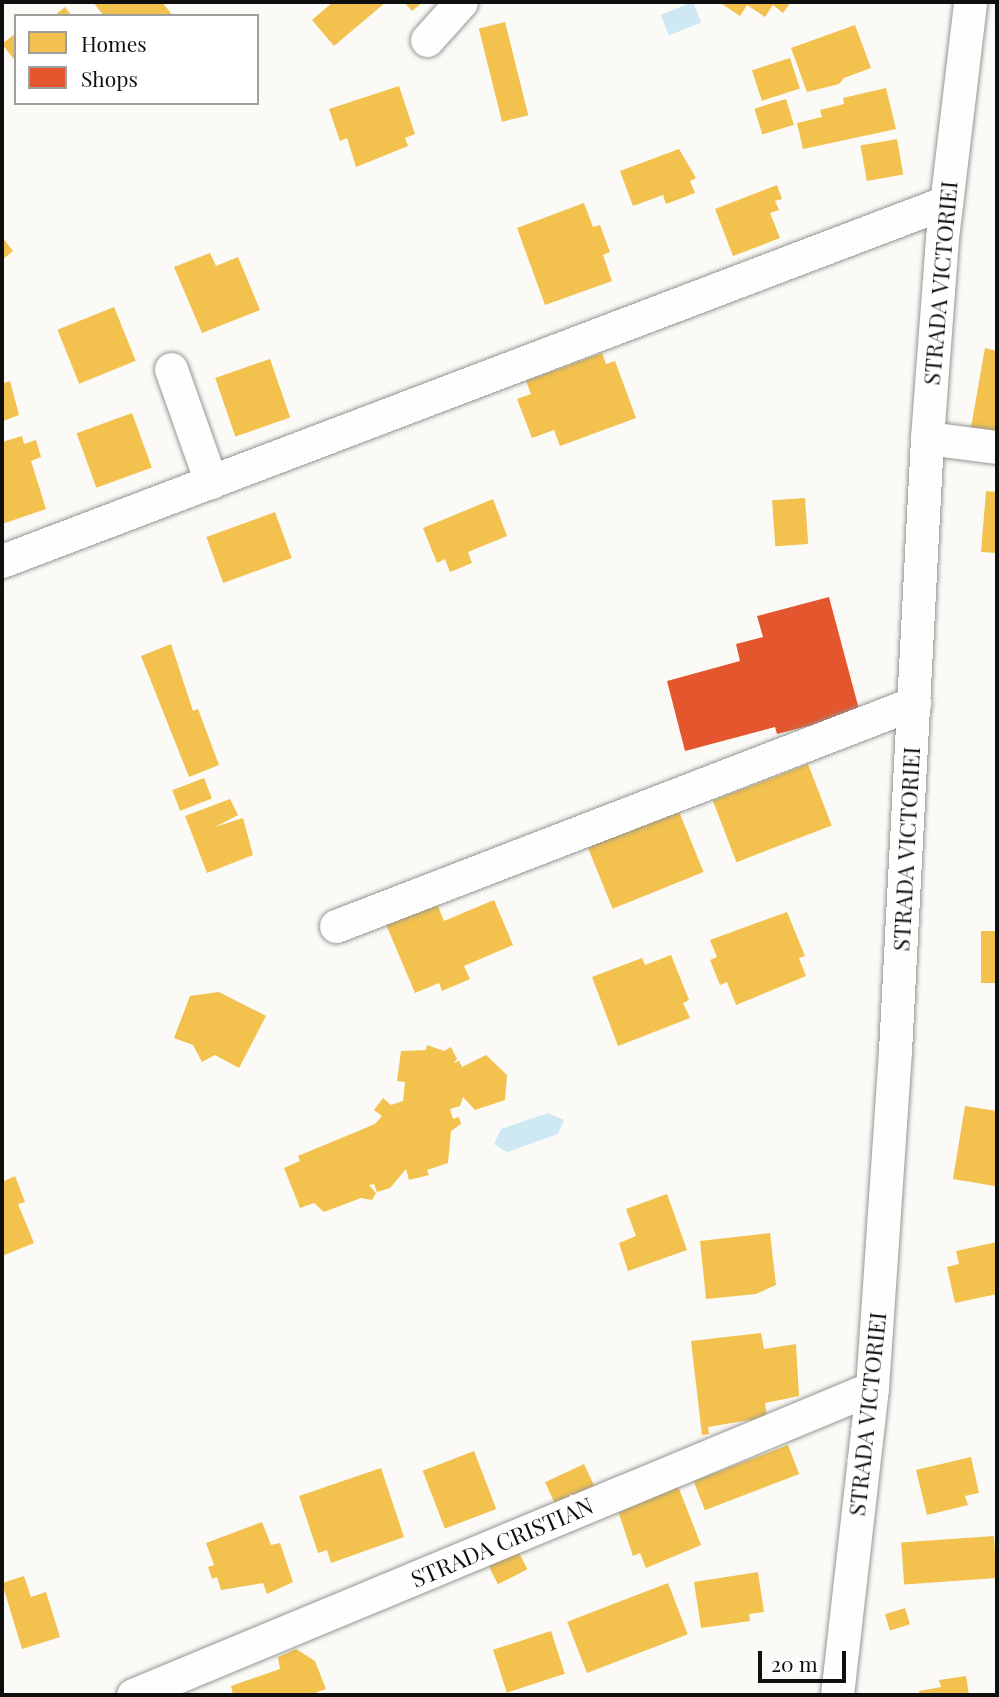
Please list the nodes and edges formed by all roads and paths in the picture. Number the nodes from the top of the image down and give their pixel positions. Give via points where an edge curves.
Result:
1 (461, 2) edge
2 (970, 2) edge
3 (427, 40) dead end
4 (946, 202) junction
5 (171, 369) dead end
6 (927, 438) junction
7 (997, 447) edge
8 (211, 482) junction
9 (2, 561) edge
10 (914, 703) junction
11 (336, 926) dead end
12 (872, 1388) junction
13 (133, 1695) edge
14 (837, 1695) edge

1 - 3 street
2 - 4 street, STRADA VICTORIEI
4 - 6 street, STRADA VICTORIEI
4 - 8 street
5 - 8 street
6 - 7 street
6 - 10 street, STRADA VICTORIEI
8 - 9 street
10 - 11 street
10 - 12 street, STRADA VICTORIEI
12 - 13 street, STRADA CRISTIAN
12 - 14 street, STRADA VICTORIEI

